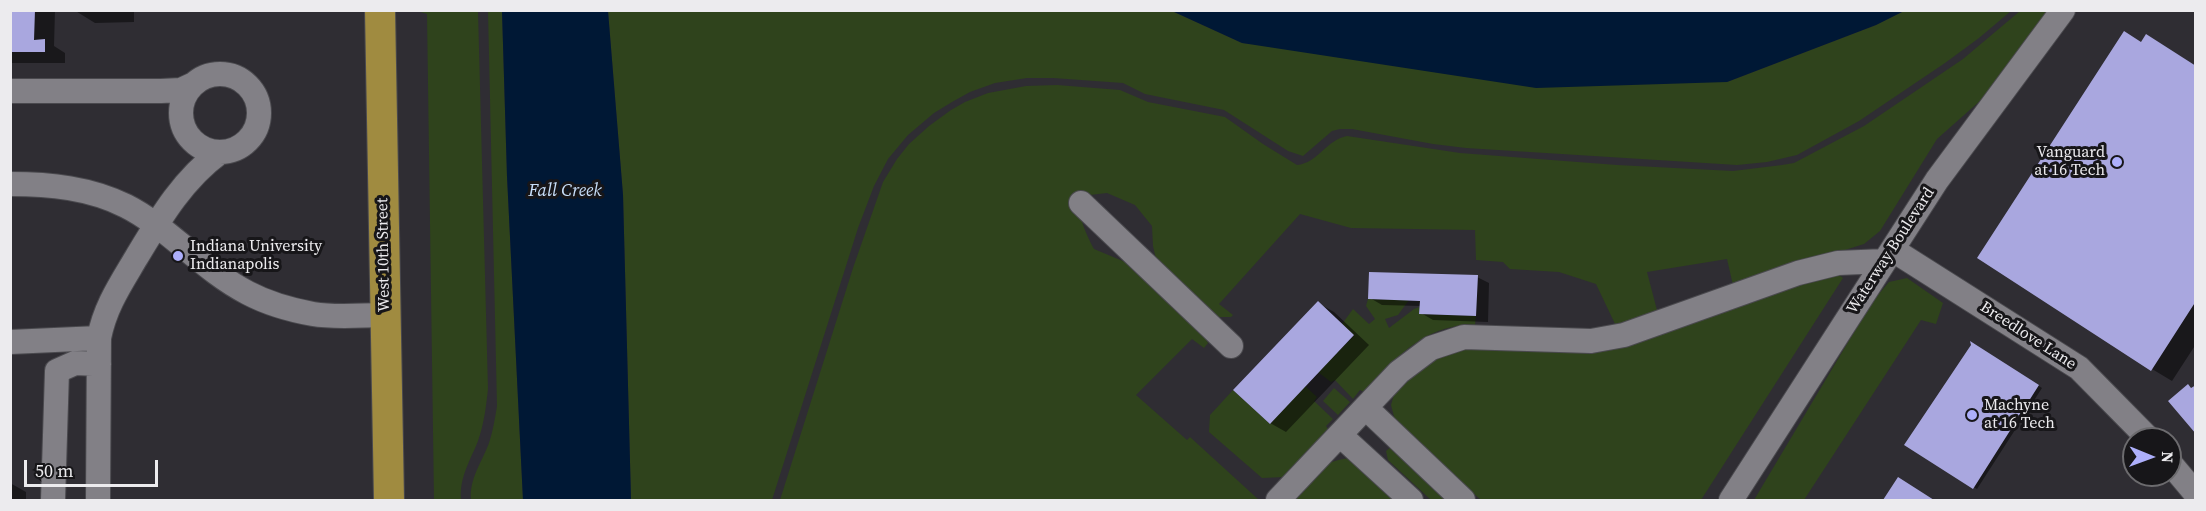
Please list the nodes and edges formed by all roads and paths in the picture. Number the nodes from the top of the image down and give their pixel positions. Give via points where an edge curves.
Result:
1 (380, 10) edge
2 (2063, 10) edge
3 (194, 84) junction
4 (10, 91) edge
5 (219, 153) junction
6 (10, 184) edge
7 (1081, 203) dead end
8 (155, 226) junction
9 (1889, 256) junction
10 (385, 315) junction
11 (99, 338) junction
12 (10, 342) edge
13 (1231, 346) dead end
14 (99, 364) junction
15 (1366, 408) junction
16 (2137, 427) edge
17 (1340, 435) junction
18 (53, 501) edge
19 (98, 501) edge
20 (389, 501) edge
21 (1278, 501) edge
22 (1410, 501) edge
23 (1463, 501) edge
24 (1731, 501) edge

1 - 10 main road, West 10th Street
2 - 9 street, Waterway Boulevard via 1937,180
3 - 4 street via 181,90 161,91
3 - 5 street via 182,105 185,139
3 - 5 street via 223,74 236,77 256,96 259,122 253,135 244,145
5 - 8 street via 202,165
6 - 8 street via 85,190 126,206
7 - 13 street
8 - 10 street via 217,274 272,303 314,314
8 - 11 street via 109,302
9 - 15 street via 1798,273 1624,334 1591,341 1464,337 1431,348 1399,372
9 - 16 street, Breedlove Lane via 2079,368
9 - 24 street, Waterway Boulevard
10 - 20 main road, West 10th Street
11 - 12 street
11 - 14 street
14 - 18 street via 75,363 57,371
14 - 19 street
15 - 17 street
15 - 23 street
17 - 21 street
17 - 22 street

